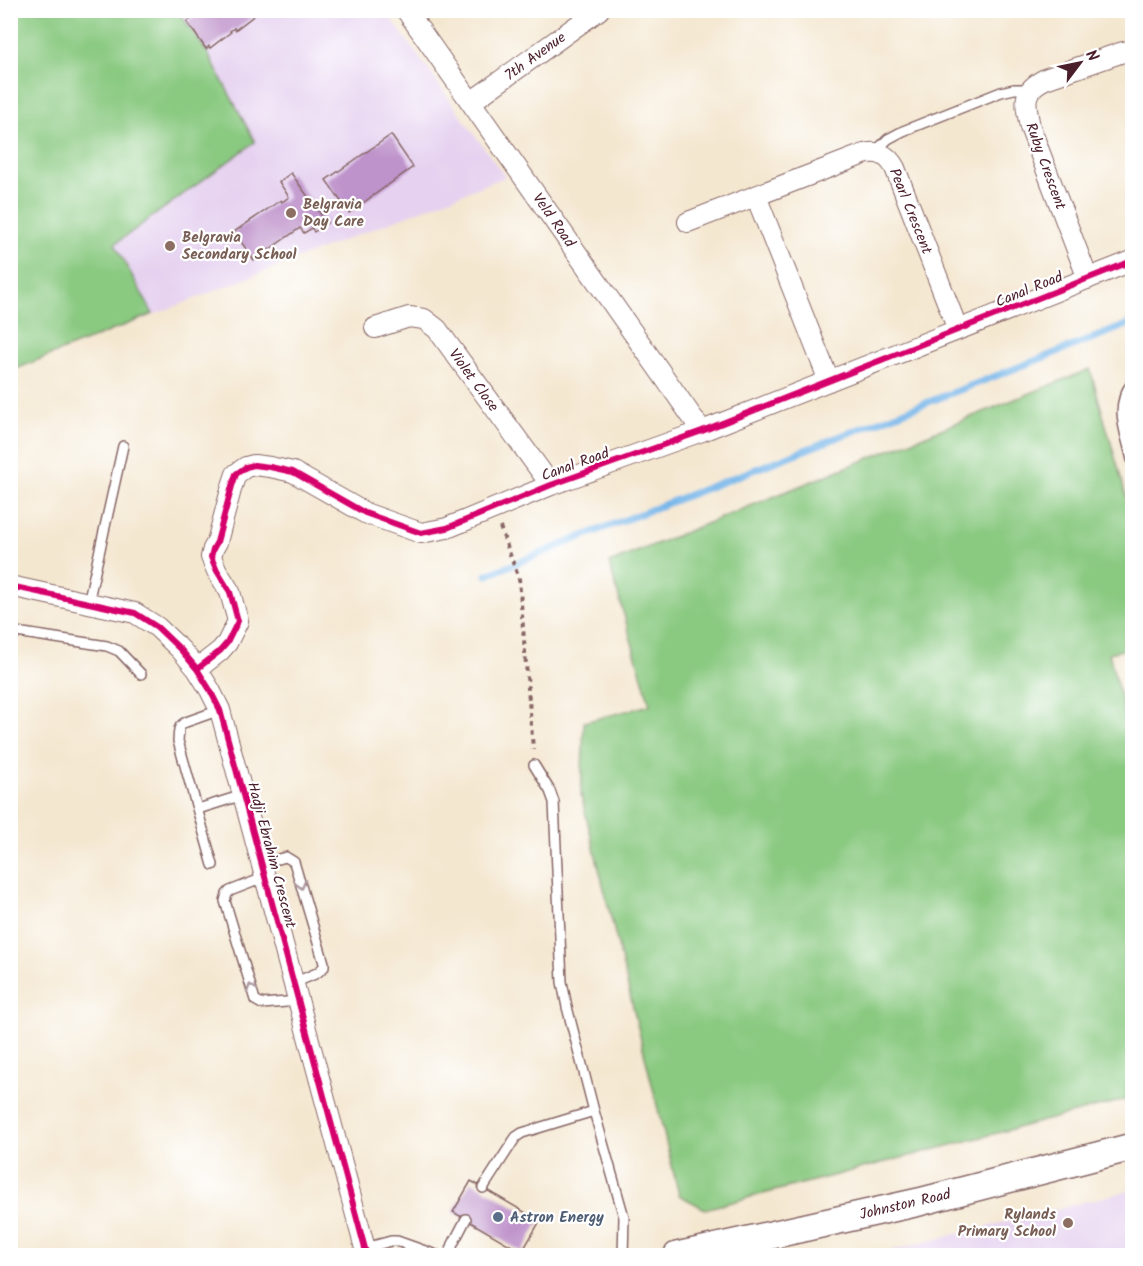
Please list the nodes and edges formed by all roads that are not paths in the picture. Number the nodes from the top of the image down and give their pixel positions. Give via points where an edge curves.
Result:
1 (406, 10) edge
2 (599, 10) edge
3 (1132, 50) edge
4 (1030, 89) junction
5 (471, 102) junction
6 (875, 152) junction
7 (756, 196) junction
8 (688, 222) dead end
9 (1132, 261) edge
10 (1088, 279) junction
11 (375, 328) dead end
12 (958, 330) junction
13 (829, 381) junction
14 (1132, 383) edge
15 (702, 430) junction
16 (123, 446) dead end
17 (1132, 460) edge
18 (551, 485) junction
19 (10, 586) edge
20 (88, 603) junction
21 (10, 632) edge
22 (197, 669) junction
23 (141, 674) dead end
24 (220, 710) junction
25 (534, 765) road end
26 (243, 795) junction
27 (198, 809) junction
28 (213, 865) dead end
29 (264, 870) junction
30 (297, 992) junction
31 (594, 1112) junction
32 (1132, 1147) edge
33 (483, 1188) dead end
34 (466, 1219) dead end
35 (366, 1252) edge
36 (439, 1256) edge
37 (449, 1256) edge
38 (622, 1256) edge
39 (677, 1256) edge

1 - 5 street, Veld Road
2 - 5 street, 7th Avenue
3 - 4 street via 1054,75
4 - 6 lane via 1001,92 903,131
4 - 10 street, Ruby Crescent via 1026,105 1030,127
5 - 15 street, Veld Road
6 - 7 street, Pearl Crescent
6 - 12 street, Pearl Crescent via 887,157 895,168
7 - 8 street, Pearl Crescent
7 - 13 street
9 - 10 street, Canal Road
10 - 12 street, Canal Road
11 - 18 street, Violet Close via 409,317 424,319 437,329
12 - 13 street, Canal Road
13 - 15 street, Canal Road
14 - 17 lane via 1121,411
15 - 18 street, Canal Road
16 - 20 lane
18 - 22 street, Canal Road via 447,528 421,533 365,513 293,472 246,467 236,474 211,557 230,592 238,621 227,643
19 - 20 street, Hadji Ebrahim Crescent
20 - 22 street, Hadji Ebrahim Crescent via 135,613 157,627
21 - 23 lane via 107,646 118,651
22 - 24 street, Hadji Ebrahim Crescent
24 - 26 street, Hadji Ebrahim Crescent
24 - 27 lane via 181,724 178,729
25 - 31 lane via 554,802 562,982
26 - 27 lane
26 - 29 street, Hadji Ebrahim Crescent
27 - 28 lane
29 - 30 street, Hadji Ebrahim Crescent
29 -> 30 lane via 286,857 294,862 324,963
30 -> 29 lane via 262,1004 255,1000 225,901 230,891
30 - 35 street, Hadji Ebrahim Crescent
31 - 33 lane via 522,1133
31 - 38 lane via 624,1217
32 - 39 street, Johnston Road via 918,1202
34 - 37 lane
35 - 36 lane via 397,1240

